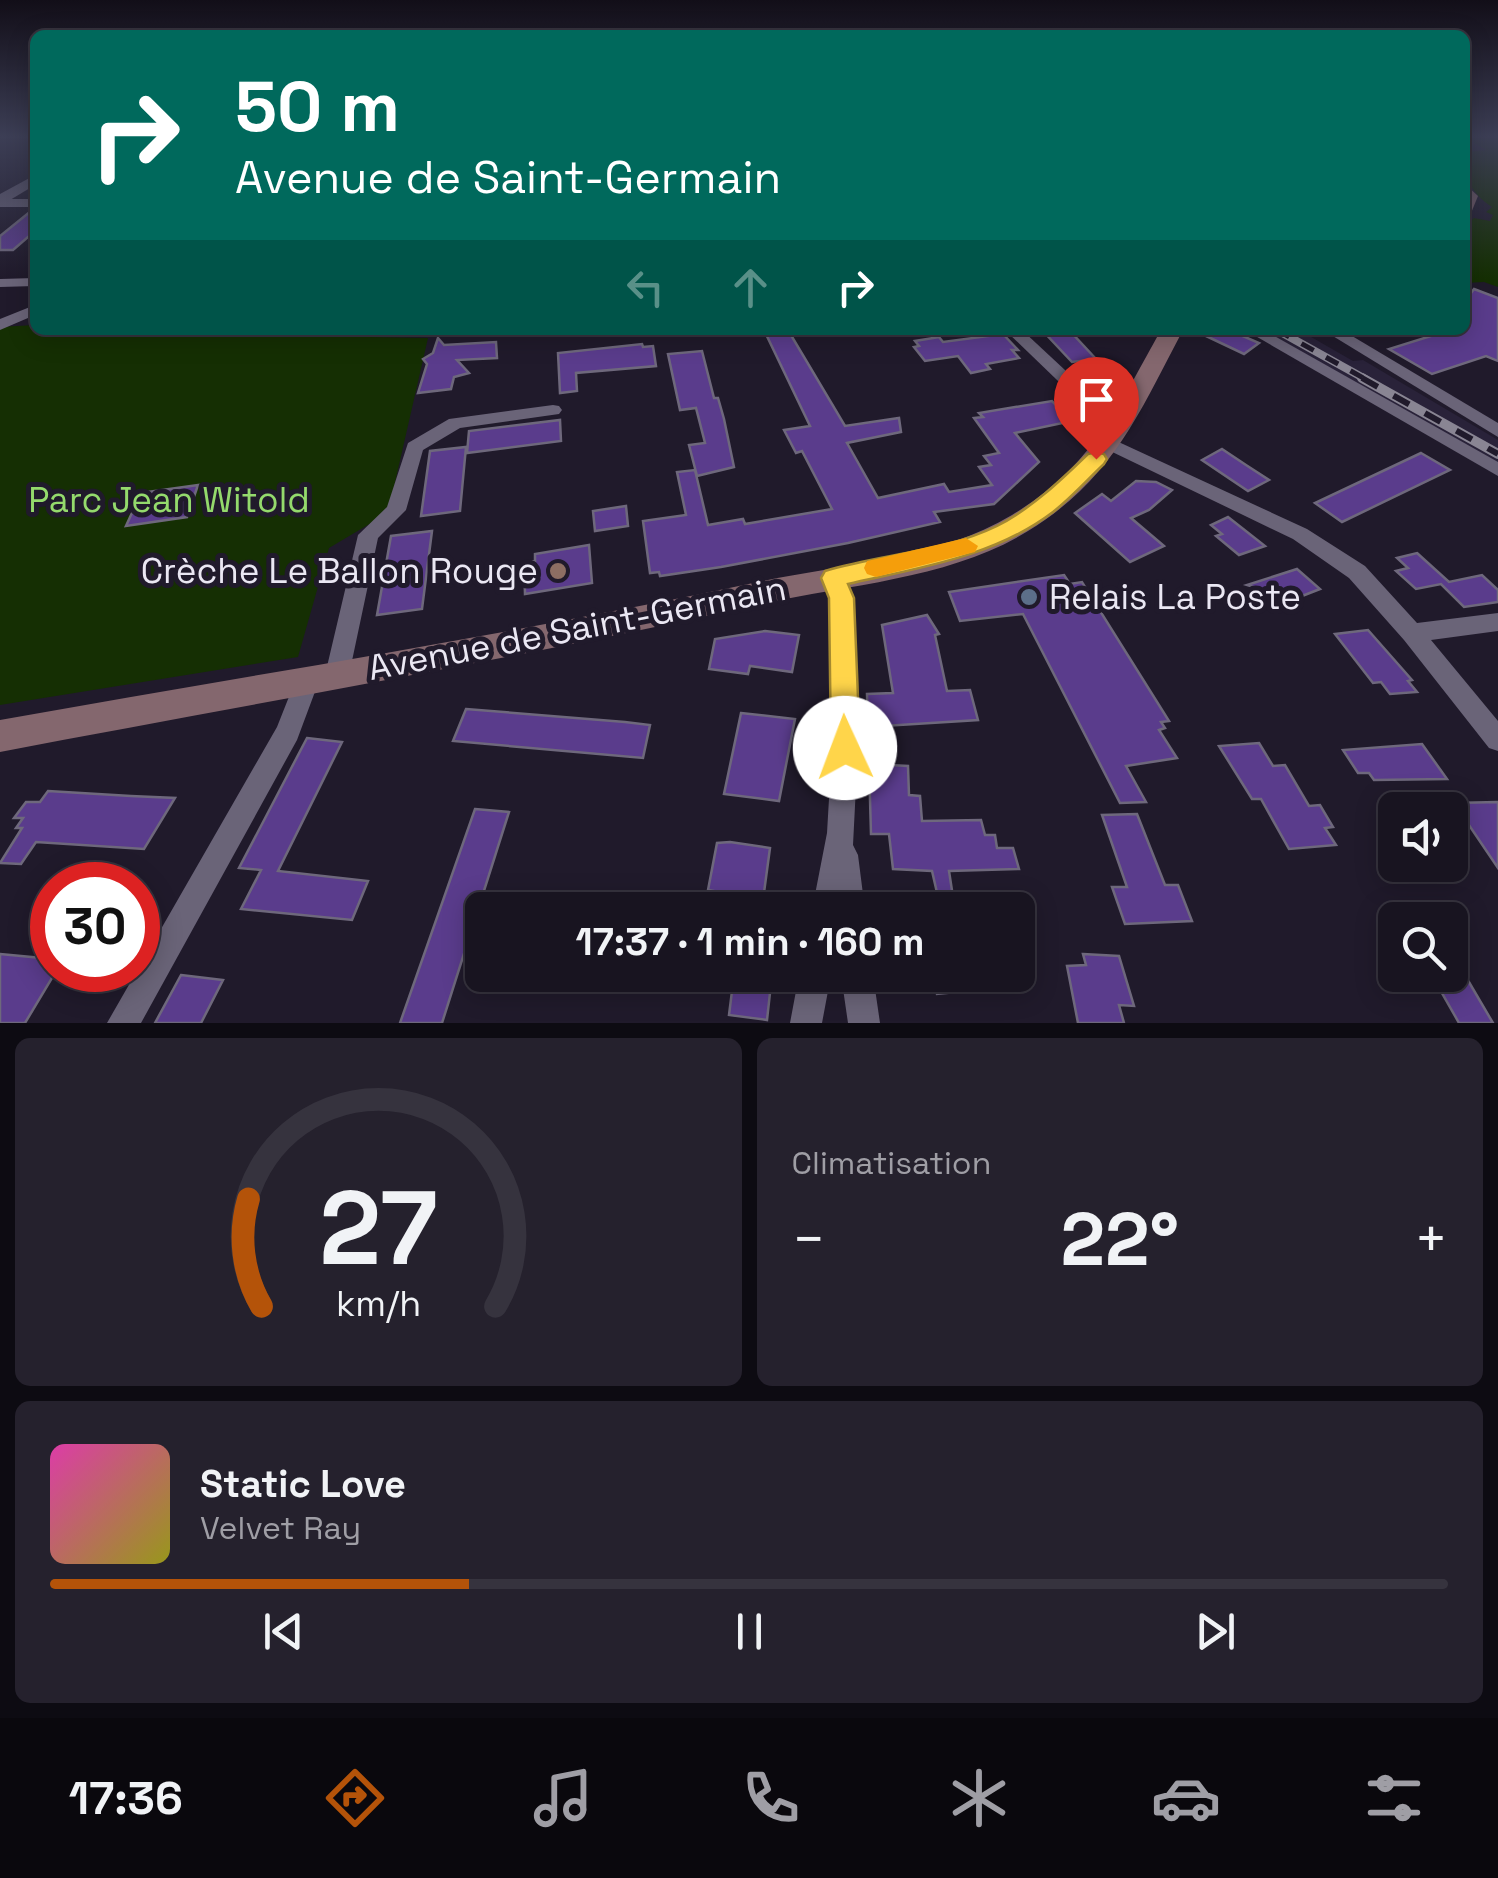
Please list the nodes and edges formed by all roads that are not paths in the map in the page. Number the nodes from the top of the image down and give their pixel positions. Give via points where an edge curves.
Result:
1 (27, 184) edge
2 (0, 199) edge
3 (30, 202) edge
4 (0, 282) edge
5 (30, 282) edge
6 (30, 311) edge
7 (30, 321) edge
8 (4, 323) edge
9 (1018, 335) edge
10 (1169, 335) edge
11 (1262, 335) edge
12 (1339, 335) edge
13 (552, 410) dead end
14 (1498, 431) edge
15 (1114, 436) junction
16 (1498, 470) edge
17 (834, 578) junction
18 (1498, 622) edge
19 (1412, 633) junction
20 (322, 678) junction
21 (0, 736) edge
22 (1498, 740) edge
23 (841, 833) junction
24 (830, 892) edge
25 (848, 892) edge
26 (812, 992) edge
27 (859, 992) edge
28 (123, 1023) edge
29 (806, 1023) edge
30 (864, 1023) edge

1 - 2 street
2 - 3 street
4 - 5 street
6 - 8 street
7 - 8 street
9 - 15 street
10 - 15 main road, Avenue de Saint-Germain
11 - 16 street
12 - 14 street
13 - 20 street via 455,423 415,447 396,510 368,535
15 - 17 main road, Avenue de Saint-Germain via 1046,506 1004,532
15 - 19 street via 1300,534 1357,572
17 - 20 main road, Avenue de Saint-Germain
17 - 23 street via 842,598
18 - 19 street
19 - 22 street
20 - 21 main road, Avenue de Saint-Germain
20 - 28 street
23 - 24 street
23 - 25 street
26 - 29 street
27 - 30 street

